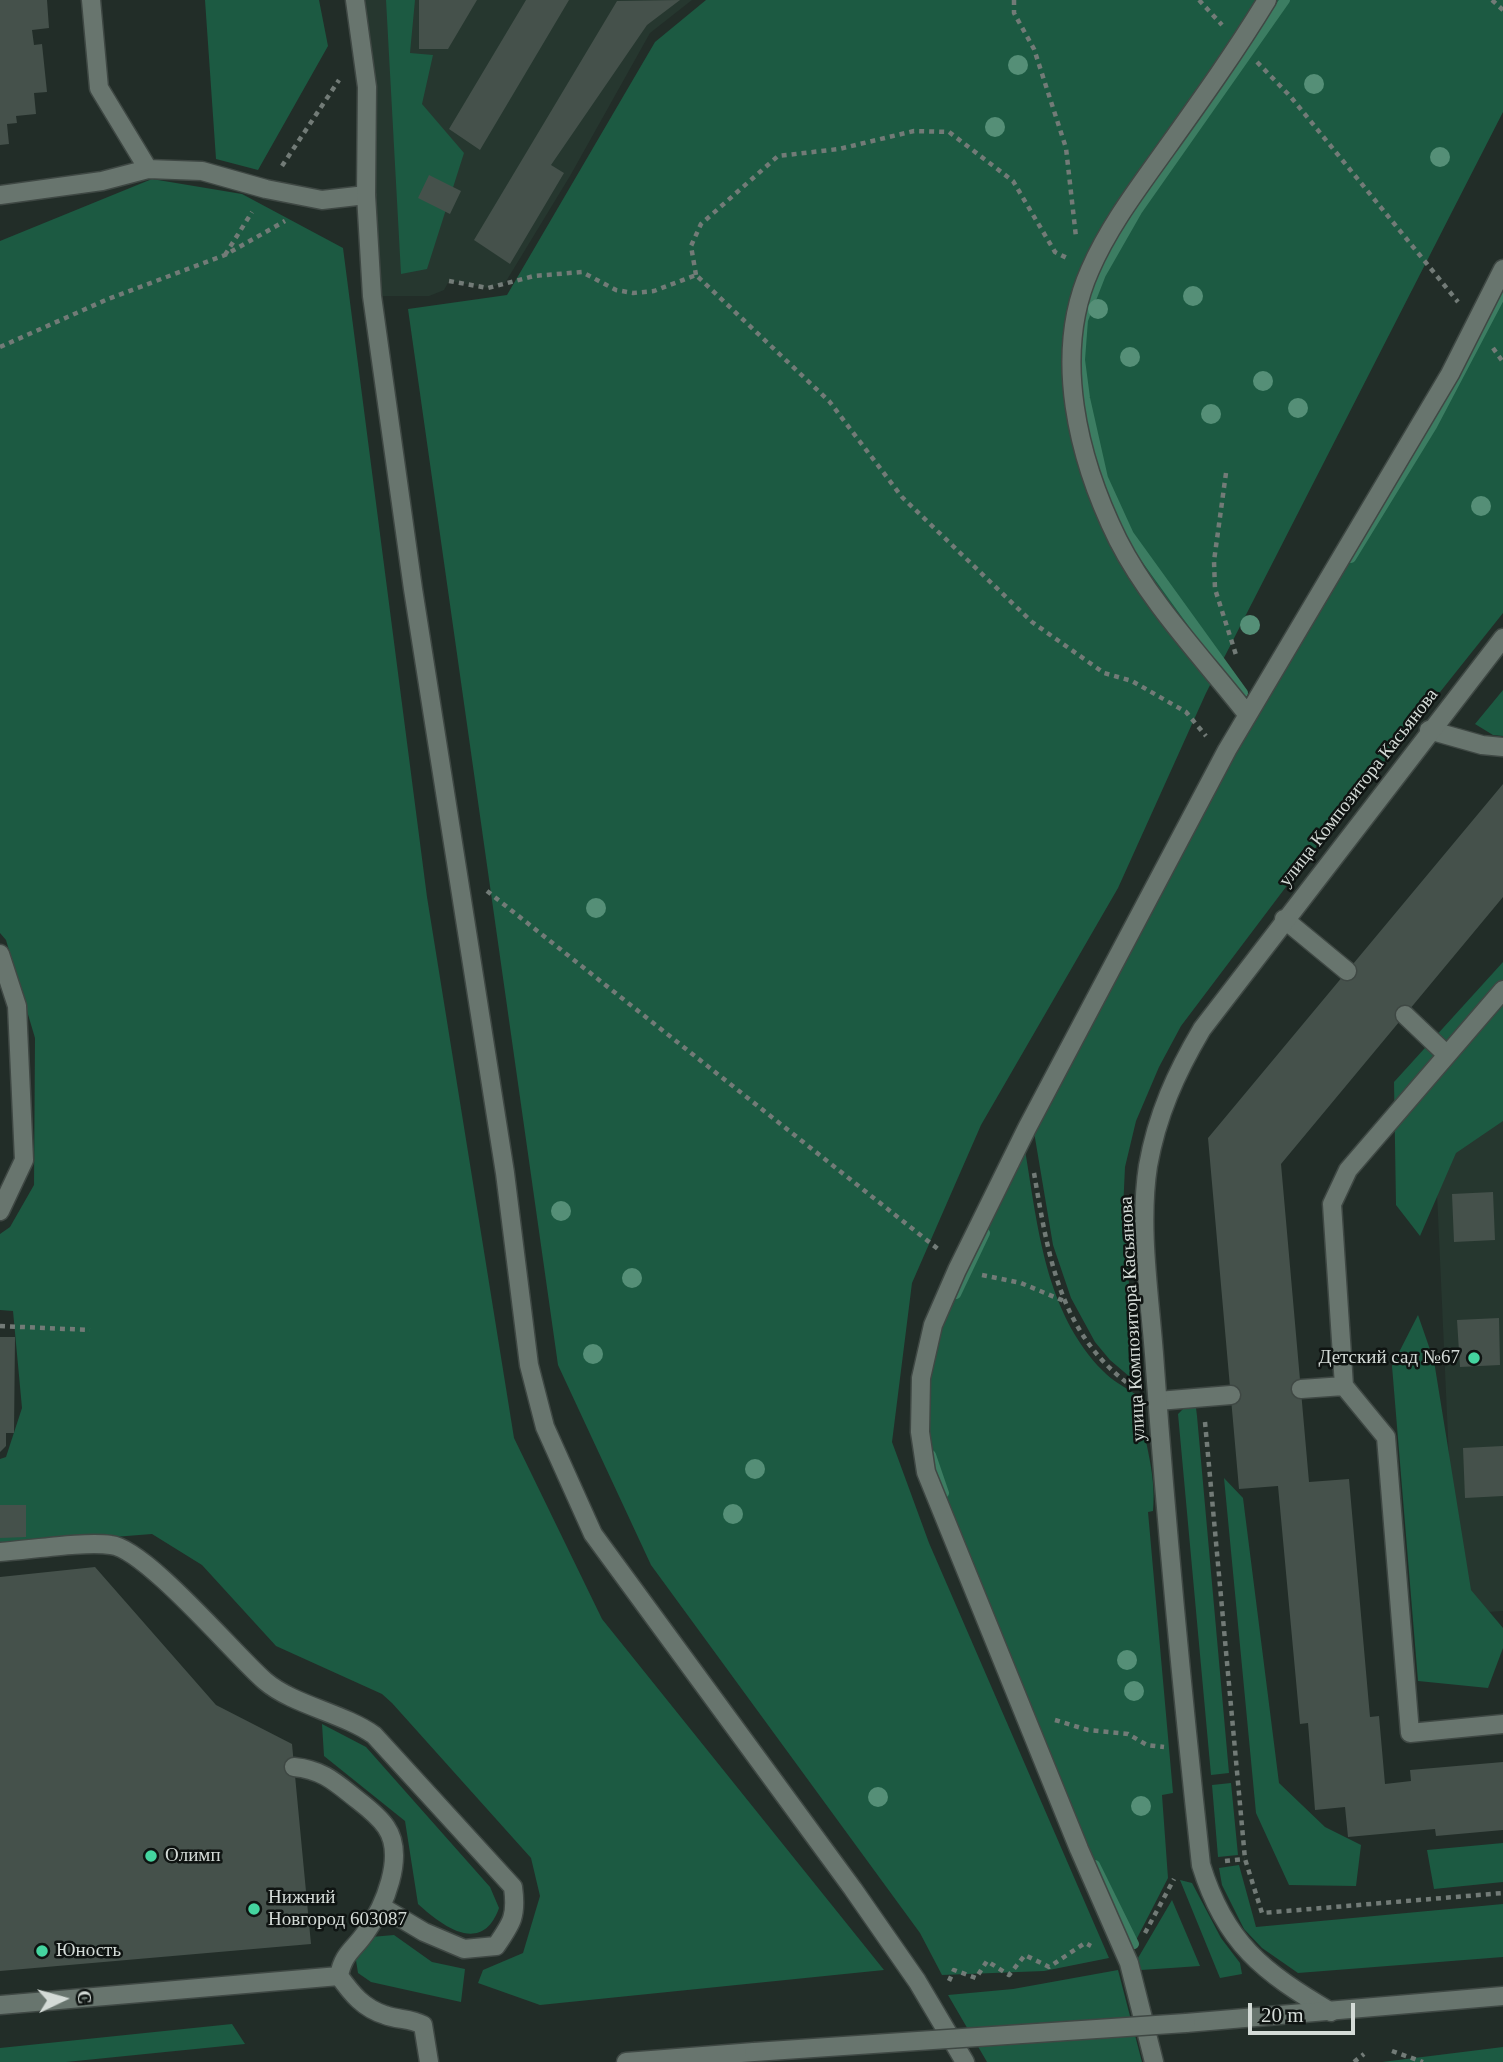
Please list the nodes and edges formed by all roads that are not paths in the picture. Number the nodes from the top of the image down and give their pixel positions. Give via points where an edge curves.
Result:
1 (91, 0) edge
2 (355, 0) edge
3 (1268, 0) edge
4 (148, 169) junction
5 (0, 194) edge
6 (366, 195) junction
7 (1503, 269) edge
8 (1503, 638) edge
9 (1247, 714) junction
10 (1429, 730) junction
11 (1503, 747) edge
12 (1284, 919) junction
13 (0, 954) edge
14 (1347, 971) dead end
15 (1503, 990) edge
16 (1405, 1015) dead end
17 (1445, 1054) junction
18 (0, 1211) edge
19 (1344, 1386) junction
20 (1301, 1389) dead end
21 (1231, 1395) dead end
22 (1158, 1401) junction
23 (0, 1552) edge
24 (1503, 1724) edge
25 (294, 1767) dead end
26 (382, 1907) junction
27 (339, 1976) junction
28 (1503, 1996) edge
29 (0, 2005) edge
30 (1331, 2012) junction
31 (429, 2062) edge
32 (626, 2062) edge
33 (965, 2062) edge
34 (1154, 2062) edge

1 - 4 street via 99,88
2 - 6 street via 367,87
3 - 9 street via 1126,204 1090,269 1072,317 1071,382 1092,478 1119,541 1147,586
4 - 5 street via 102,181
4 - 6 street via 202,171 322,200
6 - 33 street via 373,309 413,589 505,1172 528,1365 545,1427 593,1534 853,1889 917,1981
7 - 9 street via 1450,374
8 - 10 street, улица Композитора Касьянова
9 - 34 street via 1027,1128 957,1270 933,1325 921,1378 920,1433 926,1472 1129,1963
10 - 11 street via 1482,746
10 - 12 street, улица Композитора Касьянова
12 - 14 street
12 - 22 street, улица Композитора Касьянова via 1202,1029 1176,1072 1159,1118 1148,1168 1145,1212
13 - 18 street via 17,1006 24,1160
15 - 17 street
16 - 17 street
17 - 19 street via 1348,1170 1332,1204
19 - 20 street
19 - 24 street via 1387,1437 1410,1732
21 - 22 street
22 - 30 street, улица Композитора Касьянова via 1201,1865 1213,1903 1232,1934 1280,1982
23 - 26 street via 113,1545 151,1567 268,1683 356,1721 374,1735 513,1887 515,1904 513,1921 496,1947 464,1949
25 - 26 street via 316,1769 387,1828 393,1853 389,1893
26 - 27 street via 359,1942 342,1958
27 - 29 street
27 - 31 street via 359,2003 385,2016 423,2025
28 - 30 street
30 - 32 street, bridge

